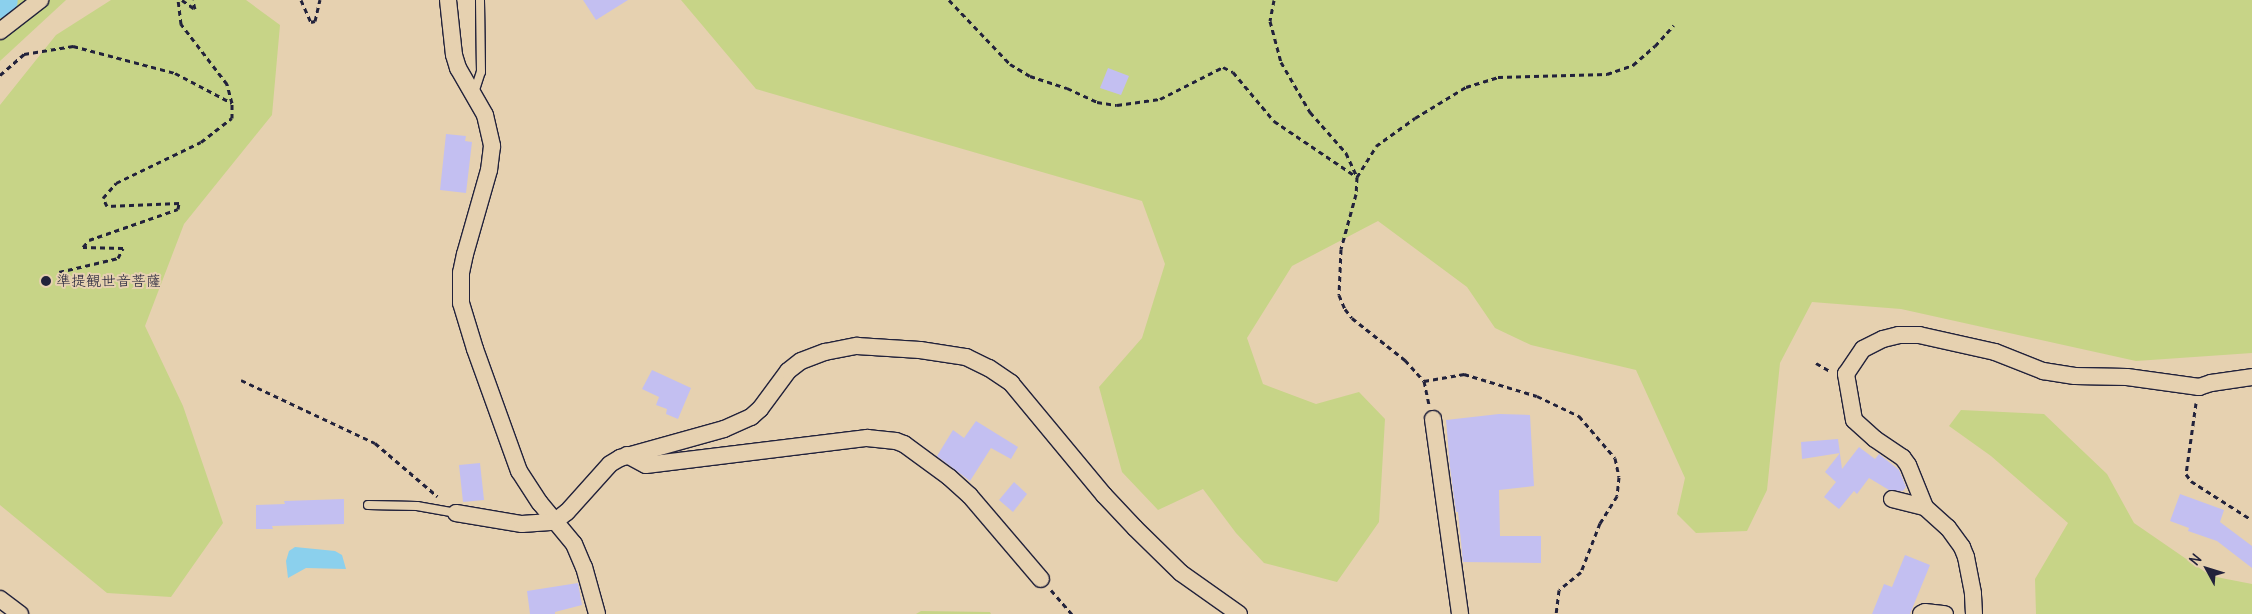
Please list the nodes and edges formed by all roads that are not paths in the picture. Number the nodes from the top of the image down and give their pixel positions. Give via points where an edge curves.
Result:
1 (40, 0) edge
2 (448, 0) edge
3 (480, 0) edge
4 (0, 31) edge
5 (474, 93) junction
6 (2252, 377) edge
7 (1433, 420) road end
8 (628, 456) junction
9 (1892, 499) dead end
10 (368, 505) dead end
11 (1925, 507) junction
12 (456, 513) joint
13 (554, 522) junction
14 (1041, 578) road end
15 (0, 599) edge
16 (20, 614) edge
17 (597, 614) edge
18 (1240, 614) edge
19 (1460, 614) edge
20 (1921, 614) edge
21 (1945, 614) edge
22 (1974, 614) edge

1 - 4 street
2 - 5 street via 454,55 458,68
3 - 5 lane via 481,72
5 - 13 street via 485,115 492,146 489,170 461,273 461,303 519,471
6 - 11 street via 2199,387 2127,377 2074,376 2051,372 1995,352 1919,335 1898,334 1882,339 1863,349 1846,374 1854,420 1903,458
7 - 19 street
8 - 13 street via 610,464
8 - 14 street via 646,465 867,438 896,441 934,466 970,496
8 - 18 street via 724,429 750,418 788,371 801,361 825,352 857,346 920,350 966,358 1011,383 1135,528 1181,572
9 - 11 street
10 - 12 lane via 408,505
11 - 22 street via 1948,528 1962,548 1973,594
12 - 13 street via 522,524
13 - 17 street via 574,544 584,566
15 - 16 street
20 - 21 street

